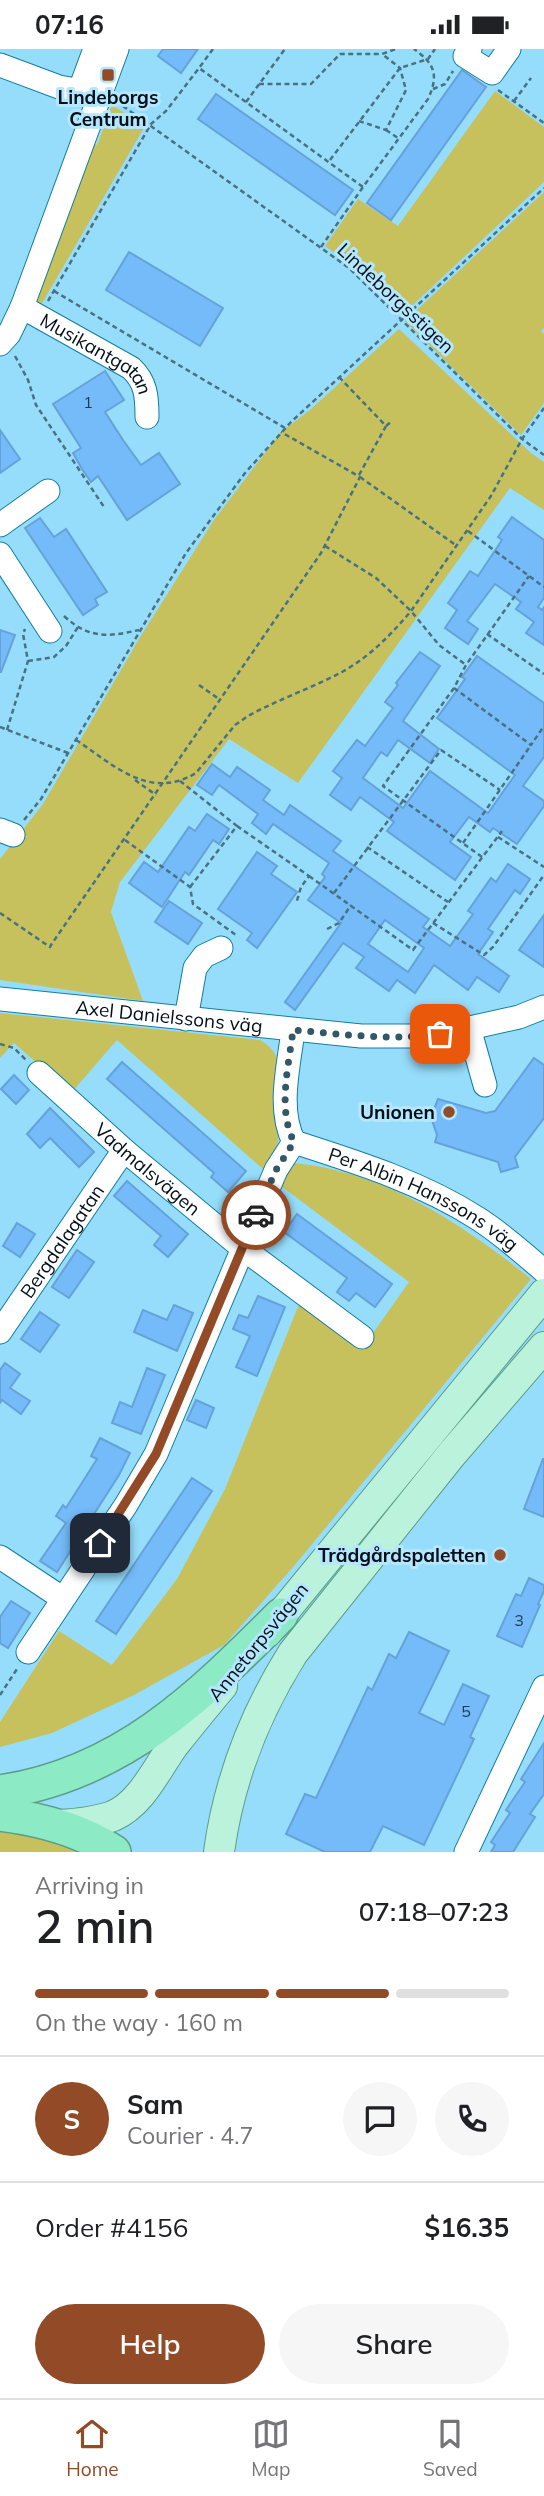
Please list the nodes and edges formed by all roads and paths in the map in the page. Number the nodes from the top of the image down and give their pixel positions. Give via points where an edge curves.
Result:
1 (95, 49) edge
2 (117, 49) edge
3 (213, 49) edge
4 (285, 49) edge
5 (396, 49) edge
6 (414, 49) edge
7 (435, 49) edge
8 (470, 49) edge
9 (509, 49) edge
10 (382, 54) junction
11 (428, 59) junction
12 (0, 65) edge
13 (199, 68) junction
14 (400, 68) junction
15 (531, 78) dead end
16 (259, 84) junction
17 (514, 101) dead end
18 (246, 102) junction
19 (359, 121) junction
20 (151, 124) junction
21 (386, 129) junction
22 (399, 139) junction
23 (328, 162) junction
24 (363, 187) junction
25 (544, 188) edge
26 (321, 247) junction
27 (54, 291) junction
28 (31, 311) junction
29 (400, 320) junction
30 (10, 351) edge
31 (339, 377) junction
32 (544, 408) edge
33 (147, 417) dead end
34 (392, 421) dead end
35 (386, 426) junction
36 (285, 428) junction
37 (281, 432) junction
38 (522, 439) junction
39 (544, 455) edge
40 (359, 477) junction
41 (48, 491) dead end
42 (104, 507) dead end
43 (0, 525) edge
44 (468, 531) junction
45 (325, 546) junction
46 (457, 546) junction
47 (0, 554) edge
48 (529, 576) junction
49 (544, 587) edge
50 (411, 611) junction
51 (26, 622) dead end
52 (56, 622) joint
53 (139, 630) junction
54 (487, 634) junction
55 (38, 658) dead end
56 (28, 661) junction
57 (466, 665) junction
58 (544, 674) edge
59 (199, 685) dead end
60 (454, 688) junction
61 (219, 699) junction
62 (544, 726) edge
63 (0, 727) edge
64 (7, 730) junction
65 (75, 740) junction
66 (531, 745) junction
67 (68, 753) junction
68 (134, 779) junction
69 (178, 779) junction
70 (163, 782) junction
71 (500, 790) junction
72 (156, 795) junction
73 (405, 802) junction
74 (237, 825) junction
75 (502, 831) dead end
76 (6, 832) edge
77 (498, 837) junction
78 (125, 840) junction
79 (463, 843) junction
80 (367, 846) junction
81 (482, 857) junction
82 (544, 867) edge
83 (544, 875) edge
84 (309, 876) junction
85 (190, 887) junction
86 (334, 893) junction
87 (448, 903) junction
88 (296, 904) dead end
89 (351, 905) junction
90 (0, 913) edge
91 (433, 923) junction
92 (327, 929) dead end
93 (230, 945) joint
94 (0, 999) edge
95 (544, 1007) edge
96 (186, 1019) junction
97 (469, 1028) junction
98 (293, 1030) junction
99 (0, 1044) edge
100 (39, 1073) joint
101 (485, 1086) dead end
102 (294, 1142) junction
103 (124, 1150) junction
104 (242, 1247) junction
105 (544, 1271) edge
106 (544, 1294) edge
107 (0, 1332) edge
108 (362, 1337) dead end
109 (544, 1347) edge
110 (0, 1557) edge
111 (62, 1598) junction
112 (281, 1615) junction
113 (29, 1652) joint
114 (544, 1687) edge
115 (0, 1695) edge
116 (538, 1714) edge
117 (0, 1792) edge
118 (0, 1814) edge
119 (59, 1825) junction
120 (114, 1852) edge
121 (219, 1852) edge
122 (466, 1852) edge

1 - 12 street via 76,90
2 - 28 street
3 - 13 path
4 - 16 path
5 - 10 path
6 - 11 path
7 - 11 path
8 - 9 street via 465,56 492,73
10 - 14 path
10 - 16 path via 340,54 311,84
11 - 14 path
11 - 22 path via 434,69 433,89
13 - 18 path
13 - 20 path
14 - 19 path
14 - 21 path via 407,90
15 - 17 path
16 - 18 path
18 - 23 path
19 - 21 path
19 - 23 path
20 - 26 path, Lindeborgsstigen
20 - 27 path
21 - 22 path
22 - 24 path
23 - 24 path
24 - 26 path
25 - 29 path
26 - 29 path, Lindeborgsstigen via 349,268
27 - 28 path
27 - 36 path
28 - 30 street via 9,334
28 - 33 street, Musikantgatan via 131,367 147,394
29 - 31 path
29 - 38 path, Lindeborgsstigen
30 - 42 path via 22,365 36,405
31 - 35 path
31 - 36 path
32 - 38 path
34 - 35 path
35 - 40 path
36 - 37 path
37 - 40 path
37 - 53 path via 216,509
38 - 39 path, Lindeborgsstigen
38 - 44 path
40 - 45 path
40 - 46 path
41 - 43 street
44 - 46 path
44 - 48 path
45 - 50 path via 376,578
45 - 61 path
46 - 50 path
47 - 52 street
48 - 49 path
48 - 54 path
50 - 57 path via 439,645
50 - 69 path via 380,645 345,671 235,725 196,773
51 - 56 path via 23,634
52 - 53 path via 107,636
53 - 65 path
54 - 57 path
54 - 58 path
55 - 56 path
56 - 64 path
57 - 60 path
59 - 61 path
60 - 66 path
60 - 73 path via 383,786
61 - 70 path
62 - 66 path
63 - 64 path
64 - 67 path
65 - 67 path
65 - 68 path
66 - 71 path
67 - 76 path via 41,799
68 - 70 path
68 - 72 path
69 - 70 path
69 - 74 path
70 - 72 path
71 - 73 path via 441,750
71 - 79 path
72 - 78 path
73 - 79 path
73 - 80 path
74 - 84 path
74 - 85 path
75 - 77 path
77 - 81 path
77 - 82 path
78 - 85 path
78 - 90 path via 50,947
79 - 81 path
80 - 86 path
80 - 87 path
81 - 87 path
83 - 91 path via 484,955
84 - 86 path
84 - 88 path
85 - 93 path via 193,904 235,933
86 - 89 path
87 - 91 path
89 - 91 path via 413,950
89 - 92 path via 338,923
93 - 96 street via 204,956 195,968
94 - 96 street, Axel Danielssons väg
95 - 97 street, Axel Danielssons väg
96 - 98 street, Axel Danielssons väg
97 - 98 street, Axel Danielssons väg via 424,1037
97 - 101 street
98 - 102 street via 285,1108 286,1128
99 - 100 path via 14,1048
100 - 103 street, Vadmalsvägen
102 - 104 street via 276,1170
102 - 105 street, Per Albin Hanssons väg via 432,1193 490,1227
103 - 104 street, Vadmalsvägen
103 - 107 street, Bergdalagatan
104 - 108 street, Vadmalsvägen
104 - 111 street via 156,1454
106 - 112 main road, Annetorpsvägen
109 - 121 main road, Annetorpsvägen via 442,1466 274,1682 243,1748
110 - 111 street
111 - 113 street
112 - 117 highway via 152,1732 73,1773
112 - 119 main road, Annetorpsvägen via 127,1808 98,1820
113 - 115 path
114 - 116 street
116 - 122 street
118 - 119 highway
119 - 120 highway

